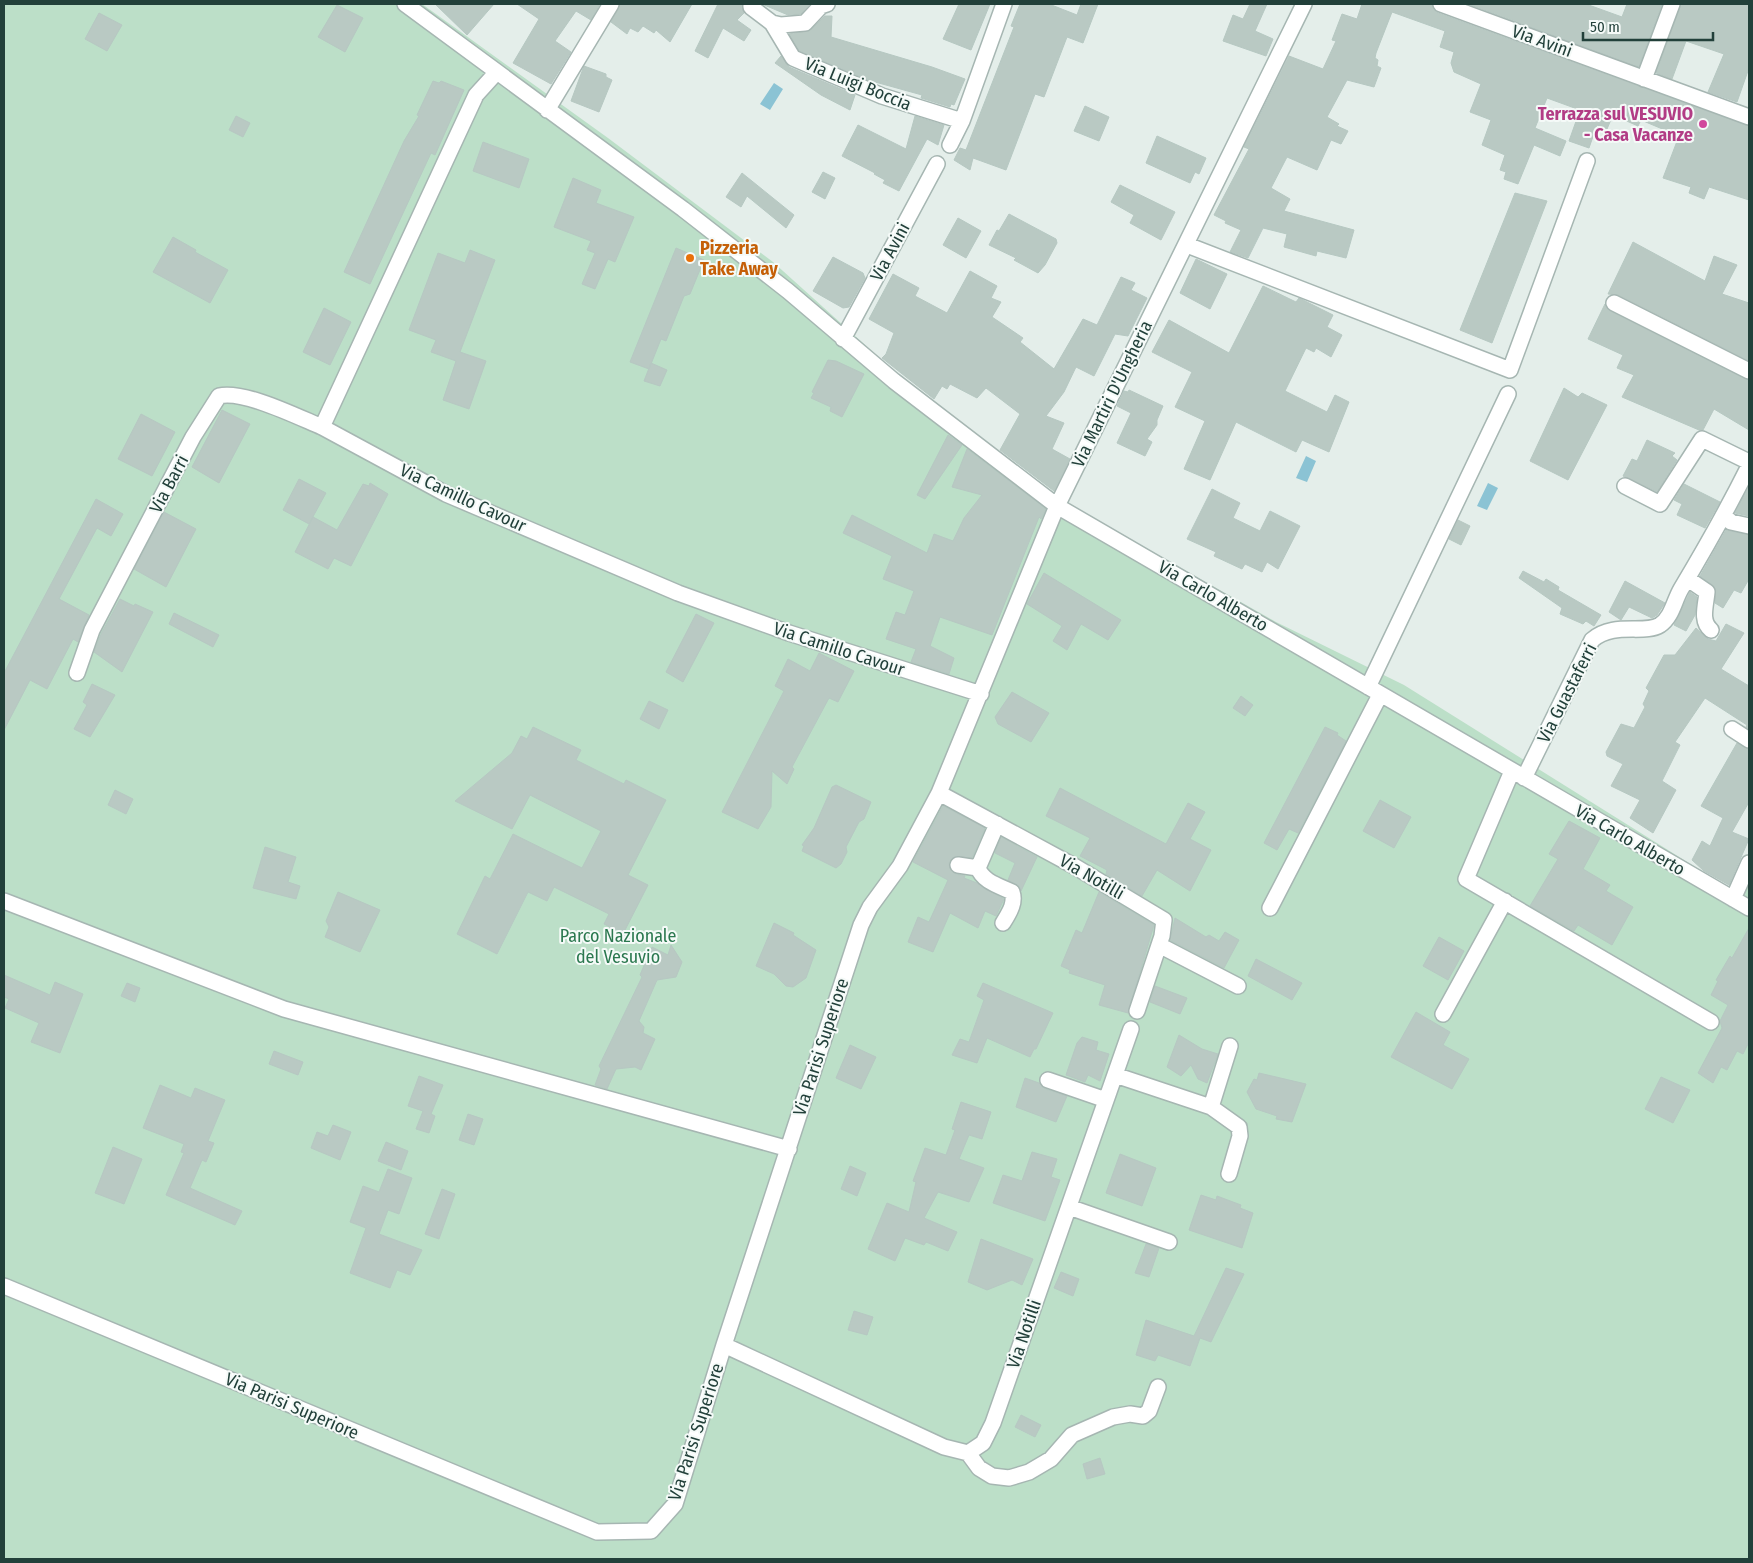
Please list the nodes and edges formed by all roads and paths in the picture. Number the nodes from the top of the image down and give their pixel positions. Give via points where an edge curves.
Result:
1 (405, 4) edge
2 (611, 4) edge
3 (751, 4) edge
4 (827, 4) edge
5 (1304, 4) edge
6 (1441, 4) edge
7 (1672, 4) edge
8 (1001, 5) edge
9 (772, 23) junction
10 (496, 73) junction
11 (1644, 79) junction
12 (547, 110) junction
13 (1749, 117) edge
14 (962, 121) junction
15 (950, 145) dead end
16 (1587, 161) dead end
17 (937, 164) dead end
18 (1186, 245) junction
19 (1614, 302) dead end
20 (844, 339) junction
21 (1749, 371) edge
22 (1508, 394) dead end
23 (322, 427) junction
24 (1749, 462) edge
25 (1749, 466) edge
26 (1625, 486) dead end
27 (1057, 506) junction
28 (1724, 516) junction
29 (1749, 526) edge
30 (1688, 579) junction
31 (1711, 630) dead end
32 (77, 673) dead end
33 (1374, 691) junction
34 (981, 694) junction
35 (1732, 729) dead end
36 (1749, 740) edge
37 (1518, 774) junction
38 (940, 794) junction
39 (997, 824) junction
40 (1749, 862) edge
41 (958, 865) dead end
42 (978, 868) junction
43 (1733, 899) junction
44 (4, 901) edge
45 (1505, 901) junction
46 (1270, 908) dead end
47 (1749, 908) edge
48 (1003, 922) dead end
49 (1159, 945) junction
50 (1238, 986) dead end
51 (1137, 1011) dead end
52 (1443, 1014) dead end
53 (1712, 1022) dead end
54 (1131, 1030) dead end
55 (1230, 1046) dead end
56 (1115, 1074) junction
57 (1048, 1080) dead end
58 (1106, 1100) junction
59 (1211, 1107) junction
60 (789, 1149) junction
61 (1229, 1174) dead end
62 (1069, 1207) junction
63 (1169, 1242) dead end
64 (4, 1286) edge
65 (724, 1345) junction
66 (1158, 1386) dead end
67 (968, 1453) junction

1 - 10 street
2 - 12 street
3 - 9 street, Via Luigi Boccia
4 - 9 street via 805,23
5 - 18 street, Via Martiri D'Ungheria
6 - 11 street, Via Avini
7 - 11 street
8 - 14 street
9 - 14 street, Via Luigi Boccia via 793,58 882,96
10 - 12 street
10 - 23 street via 476,95
11 - 13 street, Via Avini
12 - 20 street via 682,208
14 - 15 street
16 - 18 street via 1510,370
17 - 20 street, Via Avini
18 - 27 street, Via Martiri D'Ungheria
19 - 21 street
20 - 27 street
22 - 33 street
23 - 32 street, Via Barri via 269,405 229,394 219,396 193,437 92,630
23 - 34 street, Via Camillo Cavour via 446,494 678,593 789,633
24 - 26 street via 1702,438 1660,504
25 - 28 street, Via Guastaferri
27 - 33 street, Via Carlo Alberto
27 - 34 street, Via Martiri D'Ungheria
28 - 29 street via 1731,522
28 - 30 street, Via Guastaferri
30 - 31 street via 1707,592 1704,617 1706,626
30 - 37 street, Via Guastaferri via 1667,620 1658,627 1601,632 1592,640
33 - 37 street, Via Carlo Alberto
33 - 46 street
34 - 38 street, Via Martiri D'Ungheria
35 - 36 street
37 - 43 street, Via Carlo Alberto
37 - 45 street via 1466,880
38 - 39 street, Via Notilli
38 - 60 street, Via Parisi Superiore via 900,866 861,924
39 - 42 street
39 - 49 street, Via Notilli via 1159,916 1164,920
40 - 43 street
41 - 42 street
42 - 48 street via 986,880 1012,892 1014,897 1010,911
43 - 47 street, Via Carlo Alberto
44 - 60 street via 284,1009
45 - 52 street
45 - 53 street
49 - 50 street
49 - 51 street, Via Notilli
54 - 56 street, Via Notilli
55 - 59 street
56 - 58 street, Via Notilli
56 - 59 street
57 - 58 street
58 - 62 street, Via Notilli
59 - 61 street via 1239,1127 1240,1136
60 - 65 street, Via Parisi Superiore
62 - 63 street
62 - 67 street, Via Notilli via 993,1423 983,1443
64 - 65 street, Via Parisi Superiore via 597,1532 651,1531 675,1504
65 - 67 street via 944,1447
66 - 67 street via 1149,1411 1143,1416 1113,1417 1072,1435 1052,1458 1029,1472 1009,1478 992,1476 979,1468

